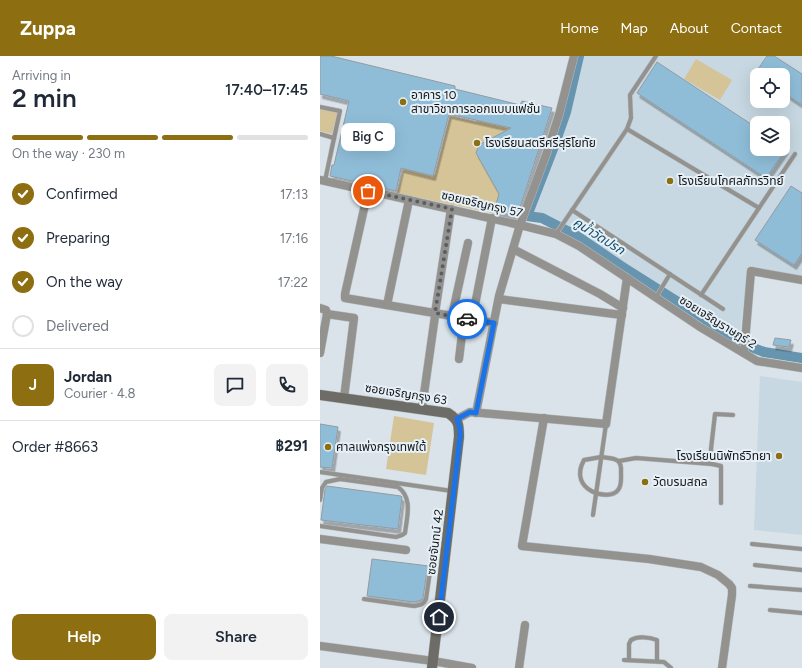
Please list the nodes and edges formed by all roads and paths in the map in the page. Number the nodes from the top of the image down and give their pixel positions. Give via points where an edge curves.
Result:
1 (574, 56) edge
2 (656, 56) edge
3 (320, 106) edge
4 (627, 129) junction
5 (320, 134) edge
6 (334, 138) junction
7 (795, 154) dead end
8 (323, 181) edge
9 (368, 191) junction
10 (409, 200) junction
11 (759, 208) junction
12 (452, 209) junction
13 (572, 210) junction
14 (492, 218) junction
15 (520, 225) junction
16 (557, 233) junction
17 (468, 243) dead end
18 (513, 248) junction
19 (670, 274) junction
20 (627, 278) junction
21 (802, 280) edge
22 (657, 295) junction
23 (701, 295) junction
24 (499, 298) junction
25 (387, 305) junction
26 (320, 308) edge
27 (723, 309) dead end
28 (622, 311) junction
29 (327, 314) junction
30 (435, 315) junction
31 (452, 316) junction
32 (468, 319) junction
33 (494, 323) junction
34 (744, 351) junction
35 (320, 353) edge
36 (459, 359) dead end
37 (802, 368) edge
38 (320, 395) edge
39 (344, 398) junction
40 (422, 408) junction
41 (476, 413) junction
42 (733, 415) dead end
43 (544, 418) junction
44 (457, 419) junction
45 (606, 424) junction
46 (601, 457) junction
47 (619, 461) junction
48 (712, 464) junction
49 (320, 472) edge
50 (454, 492) junction
51 (596, 493) junction
52 (320, 500) edge
53 (721, 503) dead end
54 (593, 515) dead end
55 (320, 526) edge
56 (320, 539) edge
57 (752, 544) dead end
58 (802, 548) edge
59 (406, 550) dead end
60 (755, 565) dead end
61 (802, 570) edge
62 (436, 572) junction
63 (750, 586) dead end
64 (802, 590) edge
65 (364, 599) dead end
66 (770, 610) dead end
67 (802, 614) edge
68 (525, 625) dead end
69 (320, 646) edge
70 (657, 661) junction
71 (433, 665) edge
72 (472, 668) edge
73 (519, 668) edge
74 (671, 668) edge
75 (722, 668) edge

1 - 15 street via 559,115
2 - 4 lane via 630,94 631,119
3 - 6 lane via 340,111
4 - 11 lane
4 - 13 lane
5 - 6 lane
6 - 8 lane
7 - 11 lane
8 - 9 street, ซอยเจริญกรุง 57
9 - 10 street, ซอยเจริญกรุง 57
9 - 25 street via 345,298
10 - 12 street, ซอยเจริญกรุง 57
10 - 25 street
11 - 23 lane
12 - 14 street, ซอยเจริญกรุง 57
12 - 30 street
13 - 16 lane
13 - 19 lane
14 - 15 street, ซอยเจริญกรุง 57
14 - 32 street
15 - 16 street, ซอยเจริญกรุง 57
15 - 18 street
16 - 20 street, ซอยเจริญกรุง 57
17 - 31 street
18 - 24 street
18 - 28 street via 600,294
19 - 22 lane
19 - 23 lane
20 - 22 street, ซอยเจริญราษฎร์ 2
20 - 28 street
21 - 34 street via 751,271
22 - 34 street, ซอยเจริญราษฎร์ 2 via 700,327
23 - 27 lane
24 - 28 street
24 - 33 street
25 - 30 street
26 - 29 street via 326,310
28 - 45 street
29 - 35 street
29 - 39 street via 354,318
30 - 31 street
30 - 40 street
31 - 32 street
32 - 33 street
32 - 36 street
33 - 41 street
34 - 37 street, ซอยเจริญราษฎร์ 2 via 757,361
38 - 39 street, ซอยเจริญกรุง 63
39 - 40 street, ซอยเจริญกรุง 63
40 - 44 street, ซอยเจริญกรุง 63 via 448,413
41 - 43 street, ซอยเจริญกรุง 63
41 - 44 street, ซอยเจริญกรุง 63 via 470,412
42 - 48 lane via 715,414
43 - 45 street, ซอยเจริญกรุง 63
43 - 75 street via 522,546 701,567 718,575 732,588
44 - 50 street, ซอยจันทน์ 42 via 460,437
45 - 46 lane
46 - 47 lane
46 - 51 lane
46 - 51 lane via 584,460 581,467 581,482
47 - 48 lane via 636,458
47 - 51 lane via 622,466 619,490 609,495
48 - 53 lane via 721,466
49 - 50 lane
50 - 62 street, ซอยจันทน์ 42
51 - 54 lane
52 - 55 lane via 326,482 340,479 398,487 406,496 408,503 405,533 402,535
56 - 59 street
57 - 58 lane
60 - 61 lane
62 - 65 lane via 426,599 420,606
62 - 71 street, ซอยจันทน์ 42
63 - 64 lane
66 - 67 lane
68 - 73 street
69 - 71 street
70 - 70 lane via 657,640 631,640 627,660
70 - 74 lane via 664,662
71 - 72 street

